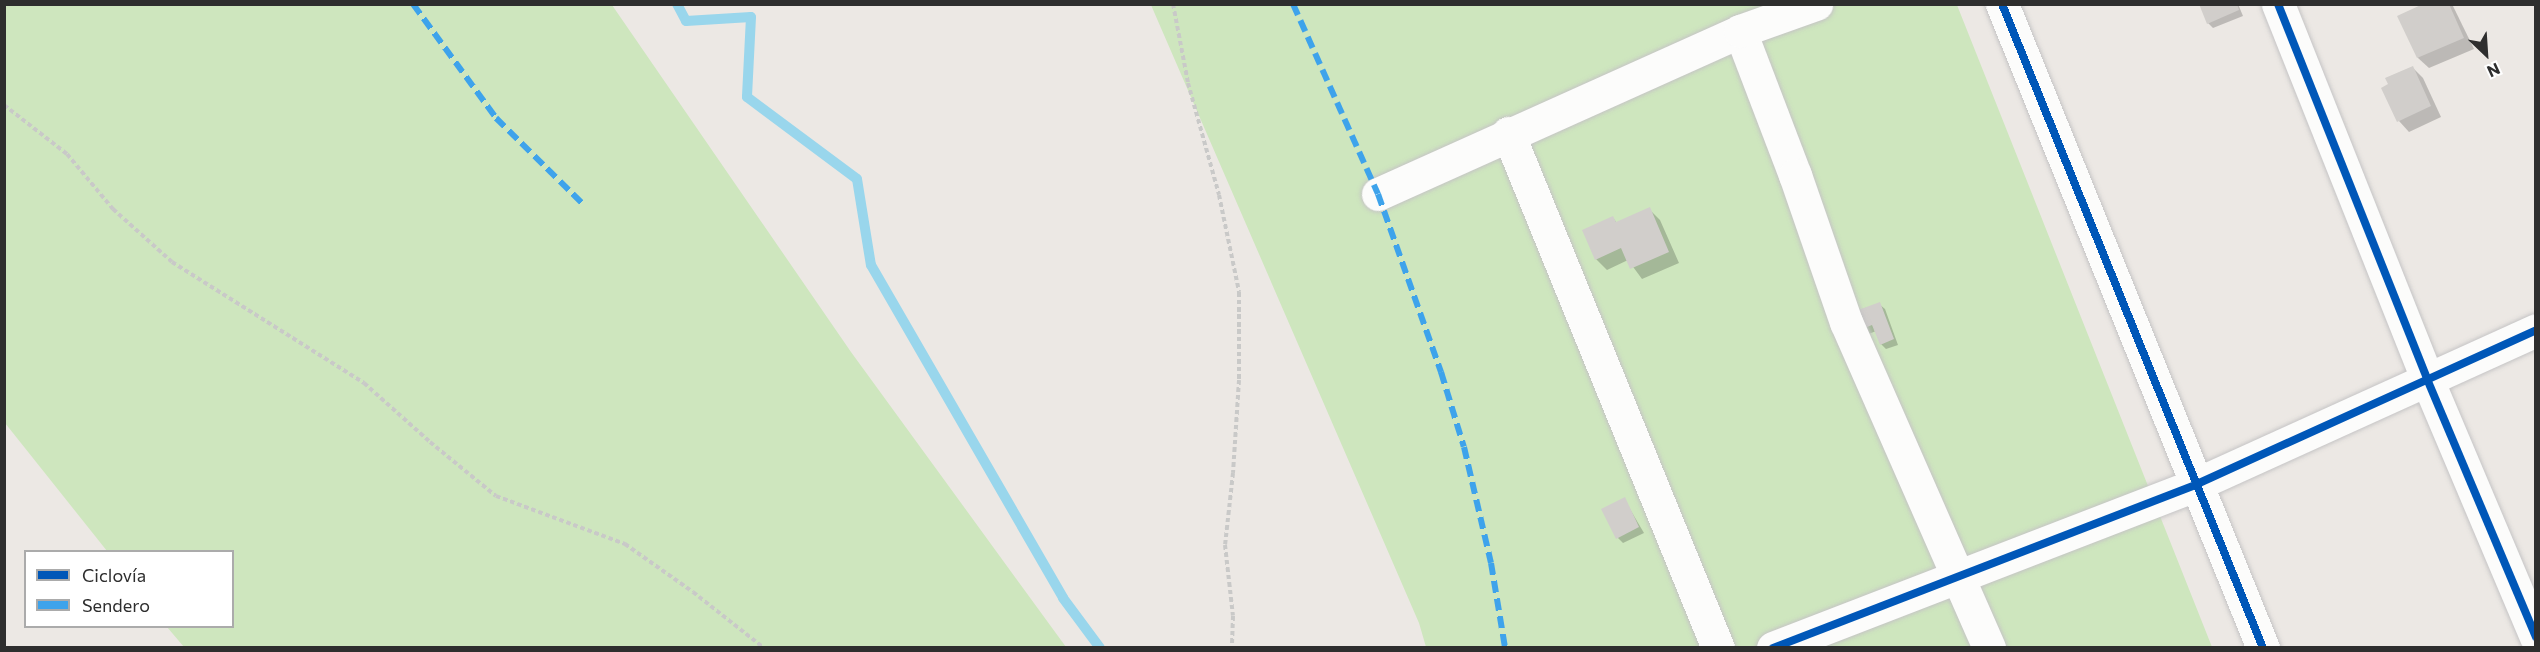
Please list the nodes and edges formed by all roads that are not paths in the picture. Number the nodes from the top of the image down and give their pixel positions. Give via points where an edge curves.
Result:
1 (1816, 4) edge
2 (2002, 4) edge
3 (2278, 4) edge
4 (1740, 31) junction
5 (1508, 133) junction
6 (1378, 194) dead end
7 (2535, 330) edge
8 (2427, 380) junction
9 (2197, 484) junction
10 (1958, 577) junction
11 (2535, 637) edge
12 (1718, 648) edge
13 (1773, 648) edge
14 (1989, 648) edge
15 (2263, 648) edge

1 - 4 street
2 - 9 street
3 - 8 street
4 - 5 street
4 - 10 street via 1846,322
5 - 6 street
5 - 12 street
7 - 8 street
8 - 9 street
8 - 11 street
9 - 10 street
9 - 15 street
10 - 13 street
10 - 14 street

